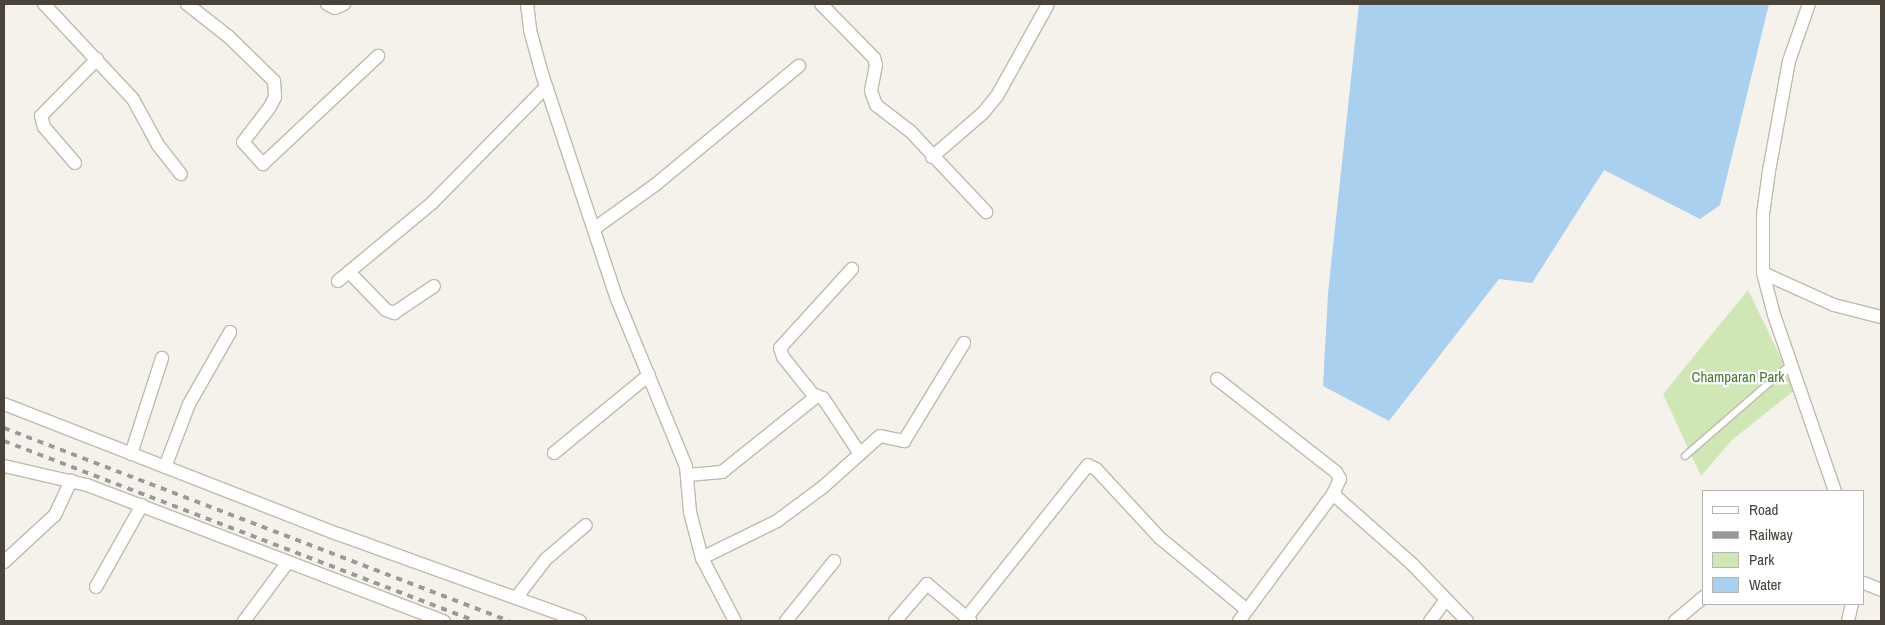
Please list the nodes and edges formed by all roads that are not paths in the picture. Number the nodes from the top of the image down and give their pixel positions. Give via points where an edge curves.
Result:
1 (44, 4) edge
2 (187, 4) edge
3 (327, 4) edge
4 (344, 4) edge
5 (527, 4) edge
6 (820, 4) edge
7 (1809, 4) edge
8 (1047, 6) dead end
9 (378, 56) dead end
10 (97, 59) junction
11 (799, 66) dead end
12 (546, 87) junction
13 (932, 157) junction
14 (75, 163) dead end
15 (181, 174) dead end
16 (986, 212) dead end
17 (595, 228) junction
18 (852, 269) dead end
19 (349, 272) junction
20 (1764, 273) junction
21 (338, 281) dead end
22 (434, 286) dead end
23 (1881, 317) edge
24 (230, 332) dead end
25 (964, 343) dead end
26 (162, 358) dead end
27 (1791, 364) junction
28 (648, 375) junction
29 (1216, 379) dead end
30 (816, 398) junction
31 (4, 404) edge
32 (554, 453) dead end
33 (132, 454) junction
34 (860, 454) junction
35 (1684, 456) dead end
36 (4, 466) edge
37 (164, 467) junction
38 (688, 475) junction
39 (71, 480) junction
40 (1834, 490) edge
41 (1334, 494) junction
42 (142, 505) junction
43 (586, 525) dead end
44 (702, 558) junction
45 (834, 561) dead end
46 (4, 562) edge
47 (288, 562) junction
48 (1865, 583) edge
49 (96, 587) dead end
50 (1881, 590) edge
51 (516, 598) junction
52 (1702, 598) edge
53 (1446, 600) junction
54 (1852, 605) edge
55 (1248, 610) junction
56 (969, 619) edge
57 (244, 621) edge
58 (444, 621) edge
59 (580, 621) edge
60 (735, 621) edge
61 (786, 621) edge
62 (895, 621) edge
63 (1239, 621) edge
64 (1430, 621) edge
65 (1467, 621) edge
66 (1675, 621) edge
67 (1848, 621) edge

1 - 10 street
2 - 9 street via 230,37 274,80 275,97 243,142 263,164
3 - 4 street via 335,8
5 - 12 street via 530,30
6 - 13 street via 874,58 876,65 871,91 876,105 911,132
7 - 20 street via 1789,61 1770,171 1763,214
8 - 13 street via 997,96 984,113
10 - 14 street via 41,116 44,127
10 - 15 street via 133,99 161,149
11 - 17 street via 655,185
12 - 17 street
12 - 19 street via 432,203
13 - 16 street
17 - 28 street via 616,299
18 - 30 street via 780,348
19 - 21 street
19 - 22 street via 386,310 394,313
20 - 23 street via 1834,305
20 - 27 street
24 - 37 street via 189,404
25 - 34 street via 904,441 881,435
26 - 33 street
27 - 35 lane
27 - 40 street
28 - 32 street
28 - 38 street
29 - 41 street via 1336,472 1340,479
30 - 34 street via 823,398
30 - 38 street via 722,472
31 - 33 street
33 - 37 street
34 - 44 street via 777,521
36 - 39 street
37 - 51 street
38 - 44 street via 690,512
39 - 42 street
39 - 46 street via 55,515
41 - 53 street via 1412,564
41 - 55 street
42 - 47 street
42 - 49 street
43 - 51 street via 546,558
44 - 60 street
45 - 61 street
47 - 57 street
47 - 58 street
48 - 50 street
51 - 59 street
52 - 66 street
53 - 64 street
53 - 65 street
54 - 67 street
55 - 56 street via 1160,538 1096,469 1088,465
55 - 63 street
56 - 62 street via 927,584

